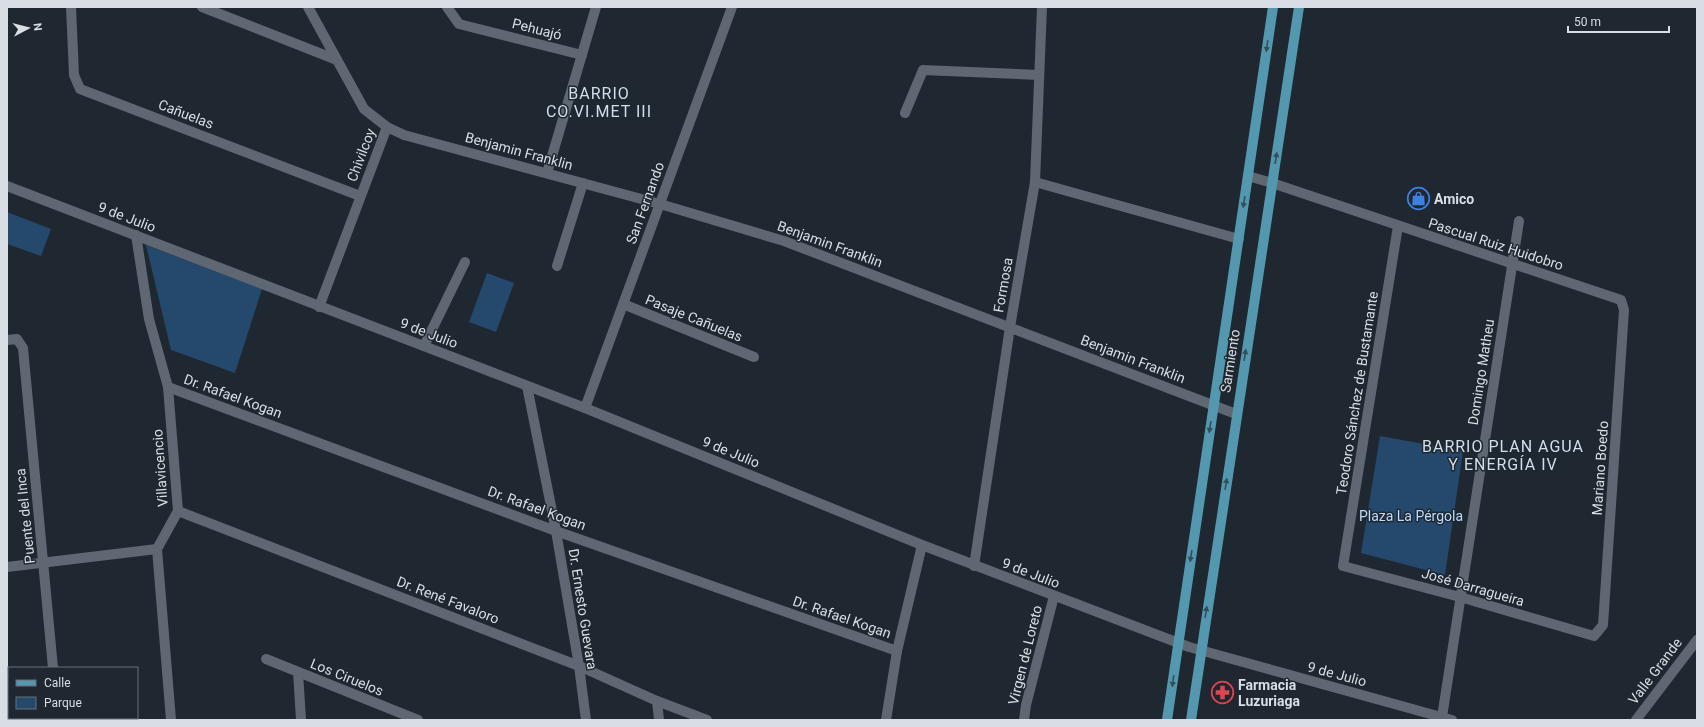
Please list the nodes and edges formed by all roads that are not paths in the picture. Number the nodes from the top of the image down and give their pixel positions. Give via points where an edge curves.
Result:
1 (70, 7) edge
2 (202, 7) edge
3 (308, 7) edge
4 (447, 7) edge
5 (596, 7) edge
6 (732, 7) edge
7 (1042, 7) edge
8 (1273, 7) edge
9 (1299, 7) edge
10 (582, 55) junction
11 (337, 60) junction
12 (1039, 74) junction
13 (905, 113) dead end
14 (387, 127) junction
15 (547, 174) junction
16 (1248, 176) junction
17 (1035, 182) junction
18 (583, 183) junction
19 (1272, 183) junction
20 (7, 186) edge
21 (360, 196) junction
22 (660, 204) junction
23 (1519, 221) dead end
24 (1398, 226) junction
25 (136, 235) junction
26 (1238, 239) junction
27 (465, 262) dead end
28 (1512, 264) junction
29 (557, 266) dead end
30 (1621, 300) joint
31 (623, 304) junction
32 (319, 307) junction
33 (1010, 327) junction
34 (12, 339) edge
35 (424, 346) junction
36 (754, 357) dead end
37 (527, 386) junction
38 (168, 387) junction
39 (1214, 405) junction
40 (585, 408) junction
41 (1236, 414) junction
42 (178, 511) junction
43 (556, 531) junction
44 (922, 545) junction
45 (157, 549) junction
46 (44, 563) junction
47 (974, 566) junction
48 (1343, 566) joint
49 (7, 567) edge
50 (1054, 596) junction
51 (1460, 597) junction
52 (1594, 636) joint
53 (1697, 640) edge
54 (1178, 643) junction
55 (897, 651) junction
56 (1200, 651) junction
57 (266, 659) dead end
58 (579, 666) junction
59 (53, 667) edge
60 (298, 672) junction
61 (658, 701) junction
62 (1447, 719) edge
63 (171, 720) edge
64 (301, 720) edge
65 (418, 720) edge
66 (586, 720) edge
67 (659, 720) edge
68 (707, 720) edge
69 (886, 720) edge
70 (1024, 720) edge
71 (1167, 720) edge
72 (1191, 720) edge
73 (1636, 720) edge

1 - 21 street, Cañuelas via 74,76 80,89
2 - 11 street
3 - 11 street, Chivilcoy
4 - 10 street, Pehuajó via 459,24
5 - 10 street
6 - 22 street, San Fernando
7 - 12 street, Formosa
8 -> 16 main road, Sarmiento
19 -> 9 main road, Sarmiento
10 - 15 street
11 - 14 street, Chivilcoy via 364,109
12 - 13 street via 923,70
12 - 17 street, Formosa
14 - 15 street, Benjamin Franklin via 404,135
14 - 21 street, Chivilcoy
15 - 18 street, Benjamin Franklin
16 - 19 street, Pascual Ruiz Huidobro
16 -> 26 main road, Sarmiento
17 - 26 street
17 - 33 street, Formosa
18 - 22 street, Benjamin Franklin
18 - 29 street
19 - 24 street, Pascual Ruiz Huidobro
41 -> 19 main road, Sarmiento
20 - 25 street, 9 de Julio
21 - 32 street, Chivilcoy
22 - 31 street, San Fernando
22 - 33 street, Benjamin Franklin via 784,240
23 - 28 street, Domingo Matheu
24 - 28 street, Pascual Ruiz Huidobro
24 - 48 street, Teodoro Sánchez de Bustamante
25 - 32 street, 9 de Julio
25 - 38 street, Villavicencio via 149,320
26 - 39 main road, Sarmiento
27 - 35 street
28 - 30 street, Pascual Ruiz Huidobro
28 - 51 street, Domingo Matheu
30 - 52 street, Mariano Boedo via 1624,310 1603,625
31 - 36 street, Pasaje Cañuelas
31 - 40 street, San Fernando
32 - 35 street, 9 de Julio
33 - 39 street, Benjamin Franklin
33 - 47 street, Formosa
34 - 46 street, Puente del Inca via 23,348
35 - 37 street, 9 de Julio
37 - 40 street, 9 de Julio
37 - 43 street, Dr. Ernesto Guevara
38 - 42 street, Villavicencio
38 - 43 street, Dr. Rafael Kogan
39 - 41 street, Benjamin Franklin
39 -> 54 main road, Sarmiento
40 - 44 street, 9 de Julio
56 -> 41 main road, Sarmiento
42 - 45 street, Villavicencio
42 - 58 street, Dr. René Favaloro
43 - 55 street, Dr. Rafael Kogan
43 - 58 street, Dr. Ernesto Guevara
44 - 47 street, 9 de Julio
44 - 55 street
45 - 46 street
45 - 63 street
46 - 49 street
46 - 59 street, Puente del Inca
47 - 50 street, 9 de Julio
48 - 51 street, José Darragueira
50 - 54 street, 9 de Julio
50 - 70 street, Virgen de Loreto
51 - 52 street, José Darragueira
51 - 62 street, Domingo Matheu
53 - 73 street, Valle Grande
54 - 56 street, 9 de Julio
54 -> 71 main road, Sarmiento
55 - 69 street
56 - 62 street, 9 de Julio
56 - 72 main road, Sarmiento
57 - 60 street, Los Ciruelos
58 - 61 street, Dr. René Favaloro
58 - 66 street, Dr. Ernesto Guevara
60 - 64 street
60 - 65 street, Los Ciruelos
61 - 67 street
61 - 68 street, Dr. René Favaloro

